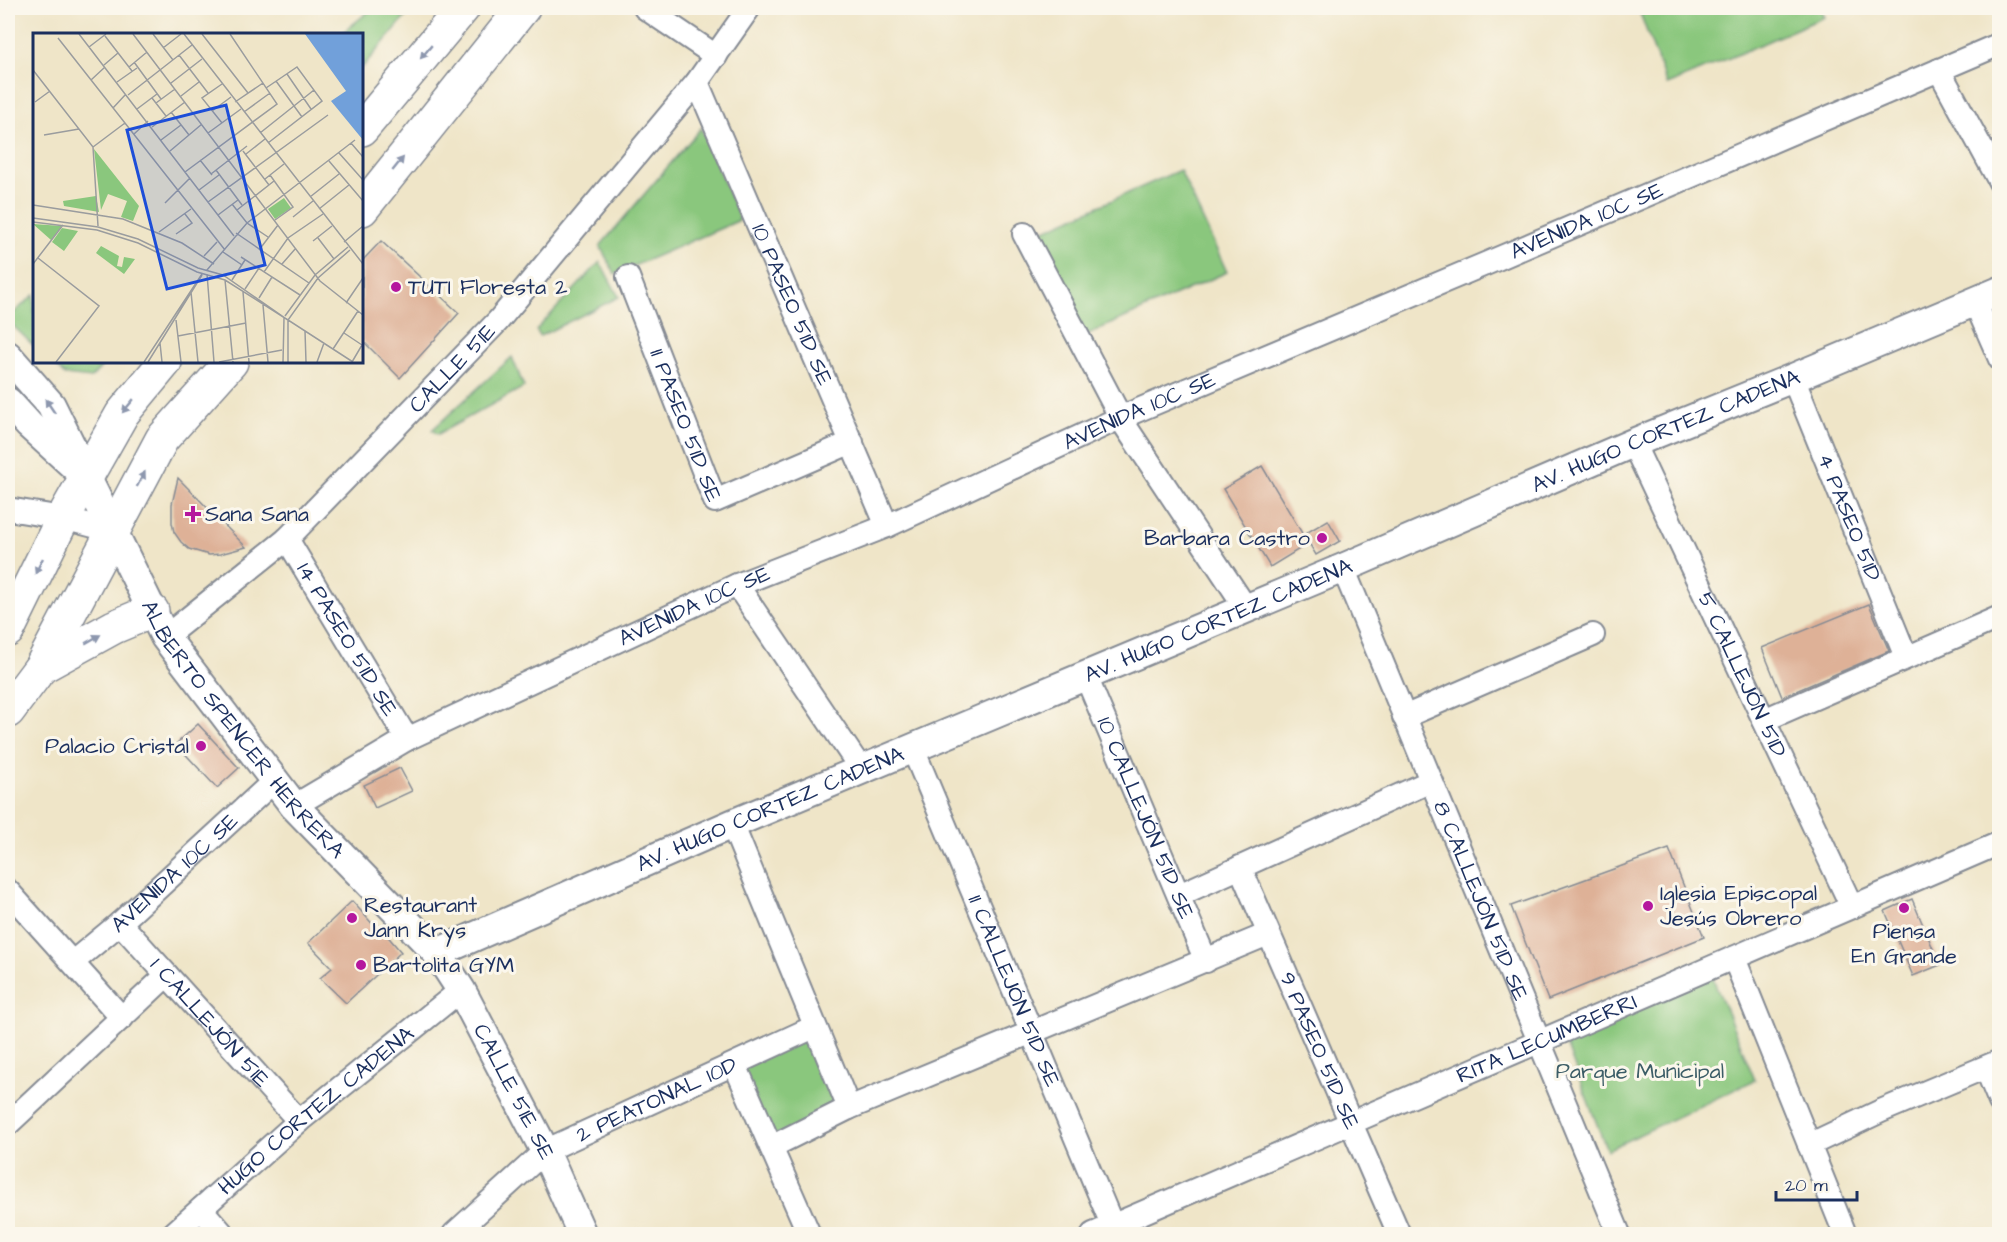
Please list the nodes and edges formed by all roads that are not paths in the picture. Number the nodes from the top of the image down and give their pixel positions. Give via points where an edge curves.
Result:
1 (463, 8) edge
2 (523, 8) edge
3 (645, 8) edge
4 (749, 8) edge
5 (2000, 44) edge
6 (716, 56) junction
7 (1939, 70) junction
8 (697, 82) junction
9 (363, 128) edge
10 (2000, 182) edge
11 (363, 208) edge
12 (1024, 234) dead end
13 (628, 276) dead end
14 (1987, 296) edge
15 (8, 356) edge
16 (2000, 359) edge
17 (164, 363) edge
18 (230, 363) edge
19 (1793, 378) junction
20 (8, 402) edge
21 (1122, 417) junction
22 (852, 442) junction
23 (1633, 442) junction
24 (86, 477) junction
25 (8, 509) edge
26 (63, 518) junction
27 (887, 525) junction
28 (113, 531) junction
29 (287, 539) junction
30 (1343, 568) junction
31 (737, 585) junction
32 (1246, 608) junction
33 (2000, 616) edge
34 (158, 624) junction
35 (8, 630) edge
36 (1593, 635) dead end
37 (1906, 657) junction
38 (41, 667) junction
39 (1085, 674) junction
40 (8, 711) edge
41 (1404, 717) junction
42 (1764, 720) junction
43 (407, 739) junction
44 (913, 749) junction
45 (861, 769) junction
46 (274, 781) junction
47 (1431, 781) junction
48 (294, 806) junction
49 (732, 824) junction
50 (2000, 843) edge
51 (1240, 867) junction
52 (8, 891) edge
53 (1179, 894) junction
54 (1852, 907) junction
55 (120, 922) junction
56 (1268, 934) junction
57 (437, 953) junction
58 (1734, 958) junction
59 (1206, 961) junction
60 (73, 962) junction
61 (167, 975) junction
62 (461, 990) junction
63 (122, 1018) junction
64 (814, 1027) junction
65 (1032, 1032) junction
66 (1539, 1042) junction
67 (735, 1065) junction
68 (1993, 1065) edge
69 (2000, 1102) edge
70 (849, 1108) junction
71 (299, 1121) junction
72 (1351, 1123) junction
73 (8, 1124) edge
74 (1809, 1145) junction
75 (771, 1146) junction
76 (544, 1151) junction
77 (201, 1209) junction
78 (1107, 1232) edge
79 (173, 1234) edge
80 (223, 1234) edge
81 (454, 1234) edge
82 (582, 1234) edge
83 (809, 1234) edge
84 (1399, 1234) edge
85 (1619, 1234) edge
86 (1845, 1234) edge

1 -> 9 main road
11 -> 2 main road
3 - 6 street
4 - 6 street, CALLE 51E
5 - 7 street, AVENIDA 10C SE
6 - 8 street, CALLE 51E
7 - 10 street
7 - 21 street, AVENIDA 10C SE
8 - 22 street, 10 PASEO 51D SE
8 - 29 street, CALLE 51E via 498,321
12 - 21 street
13 - 22 street, 11 PASEO 51D SE via 715,501
14 - 16 street
14 - 19 street, AV. HUGO CORTEZ CADENA
24 -> 15 street, ALBERTO SPENCER HERRERA via 51,405
17 -> 24 main road via 122,414
28 -> 18 main road via 162,439
19 - 23 street, AV. HUGO CORTEZ CADENA
19 - 37 street, 4 PASEO 51D
20 - 24 street, ALBERTO SPENCER HERRERA
21 - 27 street, AVENIDA 10C SE
21 - 32 street
22 - 27 street, 10 PASEO 51D SE
23 - 30 street, AV. HUGO CORTEZ CADENA
23 - 42 street, 5 CALLEJÓN 51D
24 - 26 main road
24 - 28 street, ALBERTO SPENCER HERRERA
25 - 26 street
26 - 28 street
26 -> 35 main road
27 - 31 street, AVENIDA 10C SE
28 - 34 street, ALBERTO SPENCER HERRERA
28 - 38 main road
29 - 34 street, CALLE 51E
29 - 43 street, 14 PASEO 51D SE
30 - 32 street, AV. HUGO CORTEZ CADENA
30 - 41 street, 8 CALLEJÓN 51D SE
31 - 43 street, AVENIDA 10C SE
31 - 45 street
32 - 39 street, AV. HUGO CORTEZ CADENA
33 - 37 street
38 -> 34 main road via 114,627
34 - 46 street, ALBERTO SPENCER HERRERA
36 - 41 street
37 - 42 street
38 - 40 main road
39 - 44 street, AV. HUGO CORTEZ CADENA
39 - 53 street, 10 CALLEJÓN 51D SE
41 - 47 street, 8 CALLEJÓN 51D SE
42 - 54 street, 5 CALLEJÓN 51D
43 - 48 street, AVENIDA 10C SE
44 - 45 street, AV. HUGO CORTEZ CADENA
44 - 65 street, 11 CALLEJÓN 51D SE
45 - 49 street, AV. HUGO CORTEZ CADENA
46 - 48 street, ALBERTO SPENCER HERRERA
46 - 55 street, AVENIDA 10C SE
47 - 51 street
47 - 66 street, 8 CALLEJÓN 51D SE
48 - 57 street, ALBERTO SPENCER HERRERA
49 - 57 street, AV. HUGO CORTEZ CADENA
49 - 64 street
50 - 54 street, RITA LECUMBERRI
51 - 53 street
51 - 56 street, 9 PASEO 51D SE
52 - 60 street
53 - 59 street, 10 CALLEJÓN 51D SE
54 - 58 street, RITA LECUMBERRI
55 - 60 street, AVENIDA 10C SE
55 - 61 street, 1 CALLEJÓN 51E
56 - 59 street
56 - 72 street, 9 PASEO 51D SE
57 - 62 street, CALLE 51E SE
58 - 66 street, RITA LECUMBERRI
58 - 74 street
59 - 65 street
60 - 63 street
61 - 63 street
61 - 71 street, 1 CALLEJÓN 51E
62 - 71 street, HUGO CORTEZ CADENA
62 - 76 street, CALLE 51E SE
63 - 73 street
64 - 67 street, 2 PEATONAL 10D
64 - 70 street
65 - 70 street
65 - 78 street, 11 CALLEJÓN 51D SE
66 - 72 street, RITA LECUMBERRI
66 - 85 street, 8 CALLEJÓN 51D SE
67 - 75 street
67 - 76 street, 2 PEATONAL 10D
68 - 69 street
68 - 74 street
70 - 75 street
71 - 77 street, HUGO CORTEZ CADENA
72 - 78 street, RITA LECUMBERRI
72 - 84 street, 9 PASEO 51D SE
74 - 86 street
75 - 83 street
76 - 81 street, 2 PEATONAL 10D
76 - 82 street, CALLE 51E SE
77 - 79 street, HUGO CORTEZ CADENA
77 - 80 street

